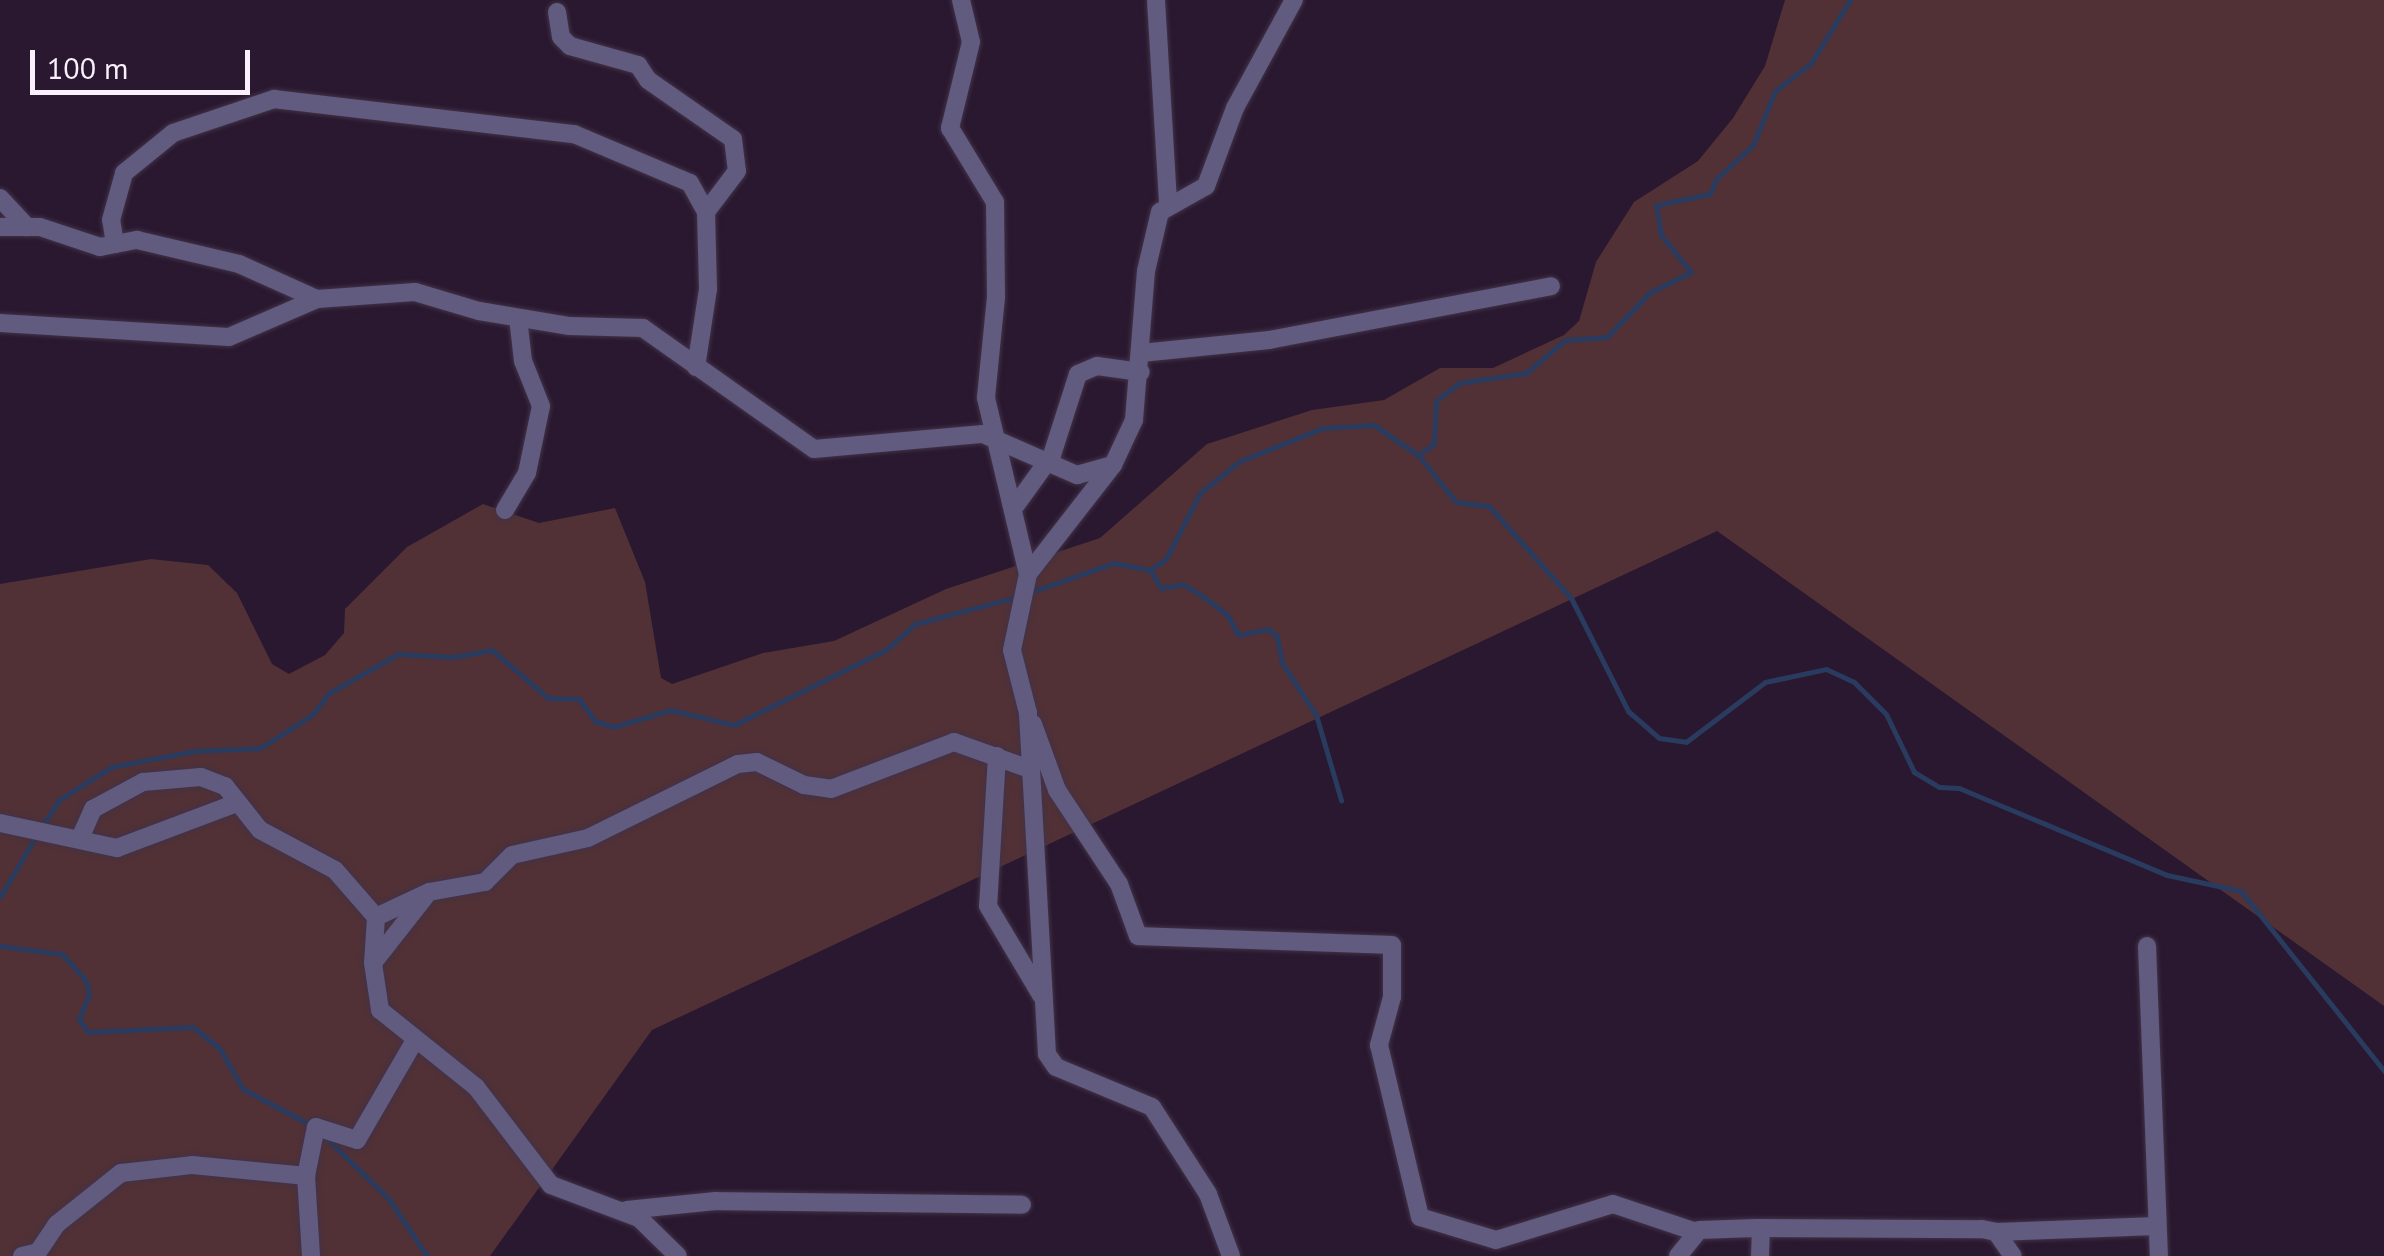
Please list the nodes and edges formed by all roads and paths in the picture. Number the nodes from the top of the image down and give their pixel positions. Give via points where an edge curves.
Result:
1 (960, 0) edge
2 (1156, 0) edge
3 (1294, 0) edge
4 (557, 12) dead end
5 (0, 198) edge
6 (1168, 205) junction
7 (706, 212) junction
8 (28, 227) junction
9 (0, 228) edge
10 (116, 244) junction
11 (1551, 286) dead end
12 (317, 298) junction
13 (518, 318) junction
14 (0, 323) edge
15 (1141, 362) junction
16 (696, 367) junction
17 (993, 435) junction
18 (1047, 464) junction
19 (1113, 465) junction
20 (1016, 505) junction
21 (505, 510) dead end
22 (1028, 574) junction
23 (1028, 713) junction
24 (997, 756) junction
25 (1030, 769) junction
26 (234, 804) junction
27 (0, 823) edge
28 (81, 836) junction
29 (429, 892) junction
30 (376, 917) junction
31 (2147, 946) dead end
32 (372, 963) junction
33 (1043, 998) junction
34 (415, 1040) junction
35 (306, 1176) junction
36 (1022, 1205) dead end
37 (622, 1210) junction
38 (2157, 1226) junction
39 (1761, 1228) junction
40 (1696, 1232) junction
41 (1996, 1232) junction
42 (22, 1256) edge
43 (311, 1256) edge
44 (678, 1256) edge
45 (1231, 1256) edge
46 (1678, 1256) edge
47 (1760, 1256) edge
48 (2014, 1256) edge
49 (2158, 1256) edge

1 - 17 street via 971,42 950,128 994,202 994,332 985,382
2 - 6 street
3 - 6 street via 1234,108 1206,186
4 - 7 street via 561,38 570,46 638,65 648,80 733,139 737,172
5 - 8 street
6 - 15 street via 1153,230
7 - 10 street via 690,183 574,134 274,98 174,132 124,173 111,220
7 - 16 street via 708,289
8 - 9 street
8 - 10 street via 100,247
10 - 12 street via 137,240 239,264
11 - 15 street
12 - 13 street via 416,292
12 - 14 street via 229,337
13 - 16 street via 644,328
13 - 21 street via 523,361 540,406 527,473
15 - 18 street via 1078,374
15 - 19 street via 1134,420
16 - 17 street via 814,450
17 - 18 street
17 - 20 street
18 - 19 street via 1077,474
18 - 20 street
19 - 22 street
20 - 22 street
22 - 23 street via 1012,650
23 - 25 street
23 - 40 street via 1048,773 1119,884 1138,936 1392,945 1392,996 1380,1045 1420,1218 1496,1240 1613,1204
24 - 25 street
24 - 29 street via 954,742 937,745 832,790 804,786 757,762 738,764 588,838 512,856 486,882
24 - 33 street via 988,906
25 - 33 street
26 - 28 street via 117,848
26 - 28 street via 225,786 201,777 143,782 94,809
26 - 30 street via 283,846 334,870
27 - 28 street
29 - 30 street
29 - 32 street
30 - 32 street
31 - 38 street
32 - 34 street via 380,1010
33 - 45 street via 1050,1062 1152,1107 1208,1194
34 - 35 street via 357,1140 316,1128
34 - 37 street via 476,1086 550,1185
35 - 42 street via 192,1165 121,1173 57,1224 38,1252
35 - 43 street
36 - 37 street via 716,1201
37 - 44 street
38 - 41 street
38 - 49 street
39 - 40 street
39 - 41 street
39 - 47 street
40 - 46 street
41 - 48 street

